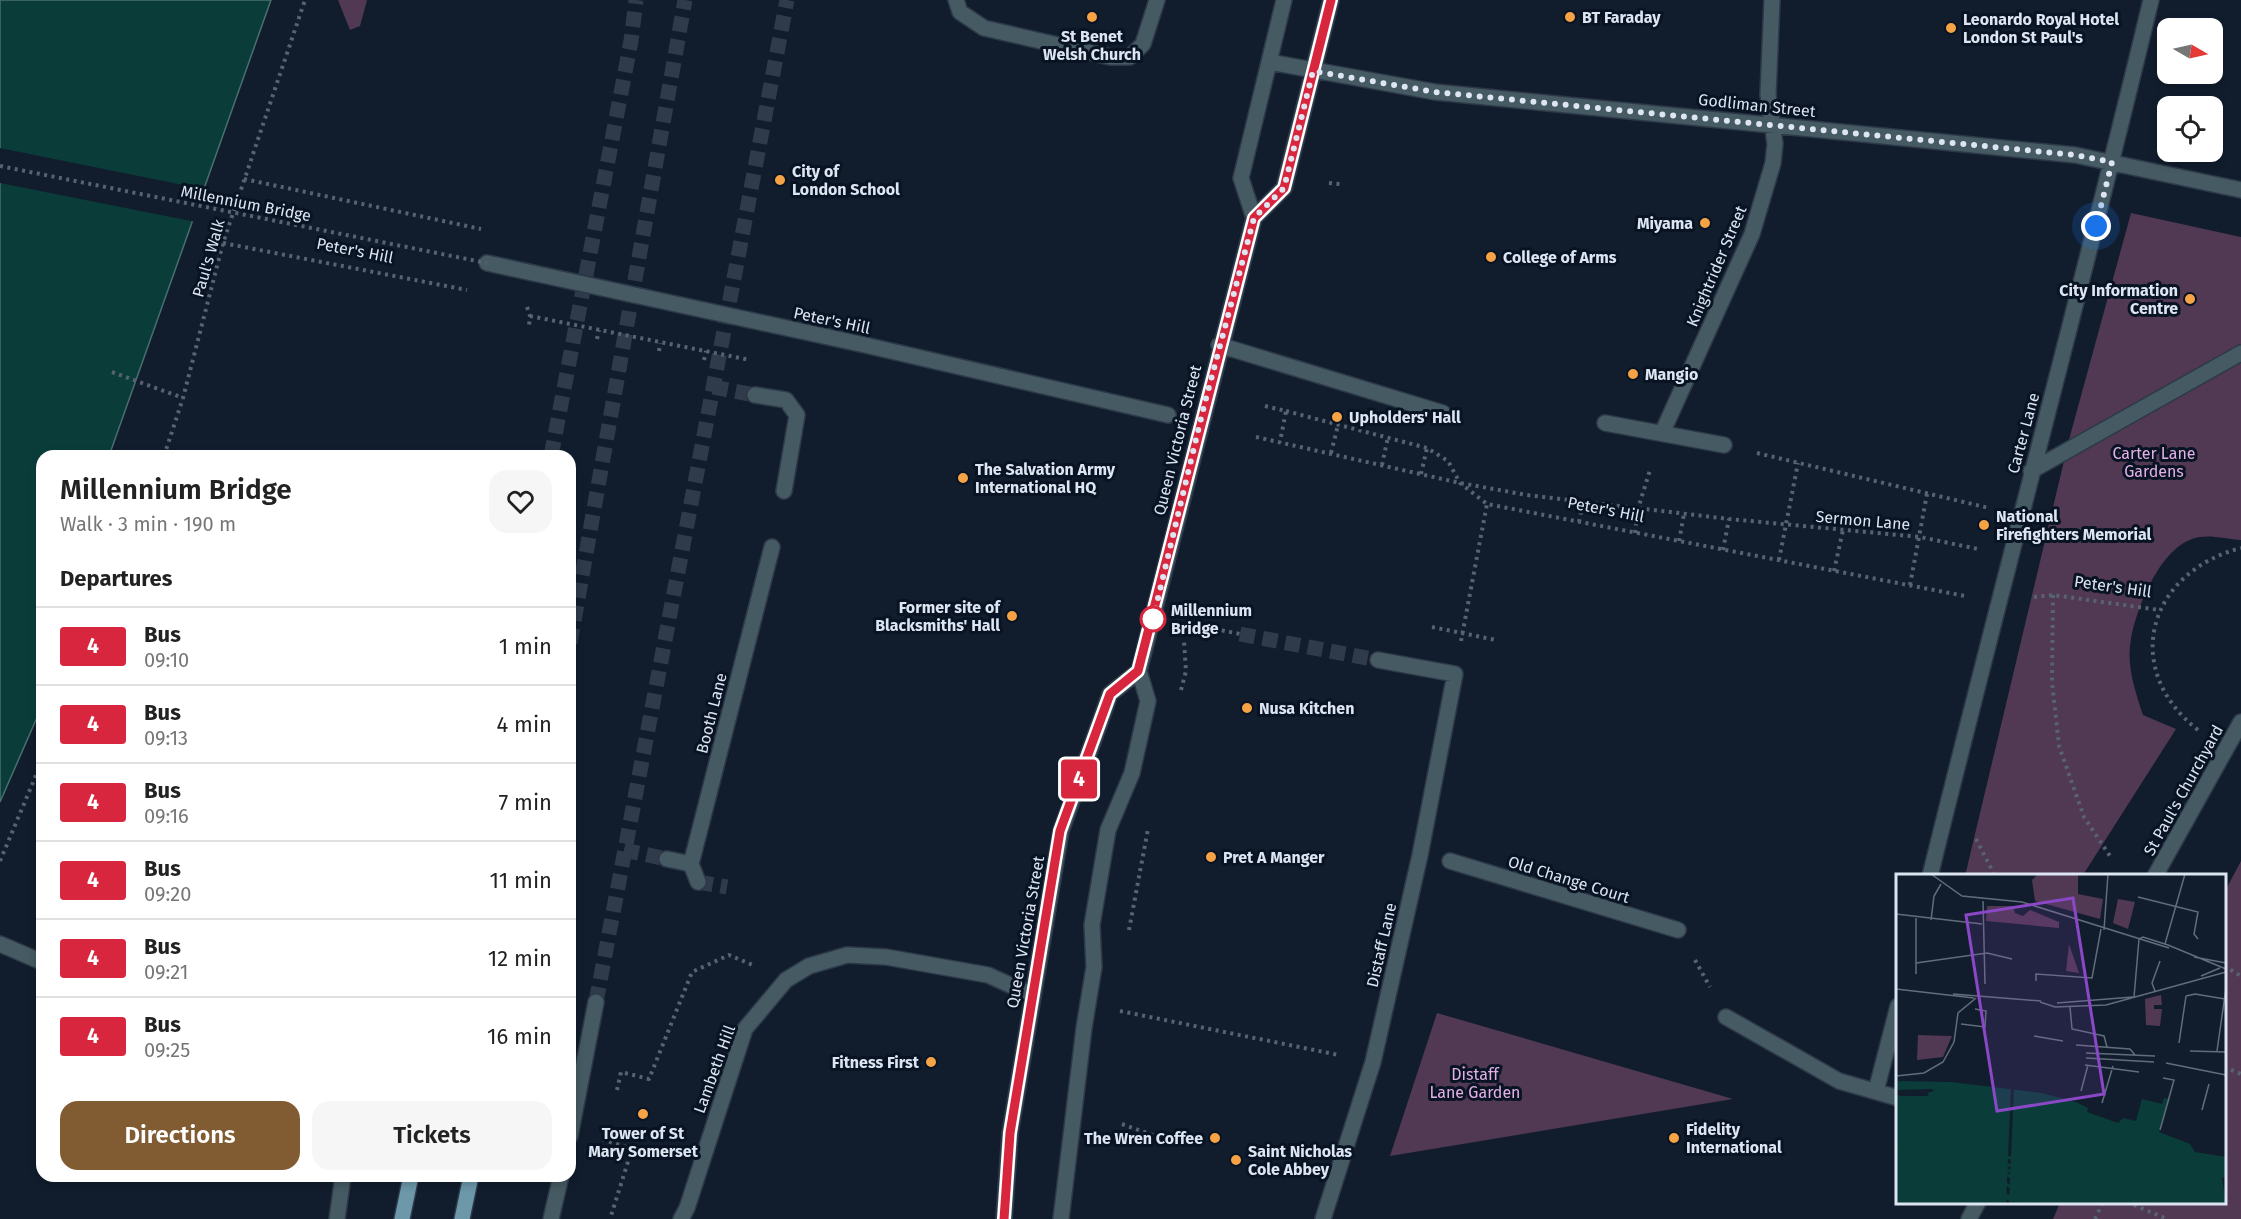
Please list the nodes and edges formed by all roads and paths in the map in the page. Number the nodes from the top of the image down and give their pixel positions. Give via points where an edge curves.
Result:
1 (305, 0) edge
2 (956, 0) edge
3 (1157, 0) edge
4 (1284, 0) edge
5 (1331, 0) edge
6 (1772, 0) edge
7 (2151, 0) edge
8 (1269, 62) junction
9 (1313, 71) junction
10 (1772, 124) junction
11 (2112, 162) junction
12 (0, 166) edge
13 (244, 179) junction
14 (1329, 183) dead end
15 (1340, 184) dead end
16 (2241, 190) edge
17 (1254, 218) junction
18 (490, 231) dead end
19 (223, 243) junction
20 (487, 263) joint
21 (468, 290) dead end
22 (529, 326) dead end
23 (599, 330) junction
24 (597, 339) dead end
25 (660, 343) junction
26 (1220, 345) junction
27 (659, 351) dead end
28 (706, 351) junction
29 (2241, 353) edge
30 (704, 360) dead end
31 (761, 362) dead end
32 (112, 372) dead end
33 (755, 395) tunnel mouth
34 (183, 398) junction
35 (1265, 406) dead end
36 (1286, 411) junction
37 (1443, 413) dead end
38 (1168, 415) dead end
39 (1605, 423) dead end
40 (1338, 424) junction
41 (1663, 431) junction
42 (1256, 437) dead end
43 (1388, 437) junction
44 (1280, 442) junction
45 (1724, 445) joint
46 (1427, 448) junction
47 (166, 450) edge
48 (1331, 453) junction
49 (1798, 463) junction
50 (1382, 465) junction
51 (1650, 470) dead end
52 (2031, 471) junction
53 (1421, 474) junction
54 (1460, 483) junction
55 (784, 491) dead end
56 (1927, 494) junction
57 (1583, 502) junction
58 (1487, 504) junction
59 (1638, 508) junction
60 (1684, 514) junction
61 (2019, 516) junction
62 (1729, 519) junction
63 (1579, 522) junction
64 (1786, 525) junction
65 (1843, 530) junction
66 (1635, 533) junction
67 (1920, 537) junction
68 (1679, 541) junction
69 (772, 547) dead end
70 (2241, 548) edge
71 (1723, 550) junction
72 (1984, 550) dead end
73 (1779, 560) junction
74 (1834, 571) junction
75 (1910, 585) junction
76 (1957, 594) dead end
77 (2053, 595) junction
78 (1997, 602) junction
79 (2158, 610) junction
80 (1182, 622) dead end
81 (1195, 625) dead end
82 (1432, 627) dead end
83 (1462, 633) junction
84 (1240, 634) tunnel mouth
85 (1496, 640) dead end
86 (1378, 660) tunnel mouth
87 (1138, 671) junction
88 (1186, 671) dead end
89 (1455, 674) junction
90 (2241, 722) edge
91 (2199, 731) dead end
92 (36, 775) edge
93 (2110, 855) dead end
94 (667, 859) tunnel mouth
95 (0, 861) edge
96 (1450, 861) dead end
97 (691, 864) junction
98 (1930, 874) edge
99 (2156, 874) edge
100 (698, 882) dead end
101 (1678, 930) joint
102 (0, 944) edge
103 (36, 959) edge
104 (2226, 967) edge
105 (761, 969) dead end
106 (2241, 976) edge
107 (1032, 995) junction
108 (596, 1002) tunnel mouth
109 (1114, 1010) dead end
110 (1896, 1014) edge
111 (1726, 1017) joint
112 (1340, 1056) dead end
113 (2226, 1068) edge
114 (2241, 1074) edge
115 (1876, 1091) junction
116 (616, 1095) dead end
117 (1896, 1097) edge
118 (576, 1105) edge
119 (1122, 1124) dead end
120 (607, 1128) dead end
121 (1183, 1146) dead end
122 (342, 1182) edge
123 (410, 1182) edge
124 (470, 1182) edge
125 (560, 1182) edge
126 (1977, 1204) edge
127 (2102, 1204) edge
128 (2130, 1204) edge
129 (337, 1219) edge
130 (402, 1219) edge
131 (462, 1219) edge
132 (551, 1219) edge
133 (610, 1219) edge
134 (681, 1219) edge
135 (1004, 1219) edge
136 (1061, 1219) edge
137 (1323, 1219) edge
138 (1969, 1219) edge
139 (2095, 1219) edge
140 (2167, 1219) edge

1 - 13 path, Paul's Walk
2 - 3 street via 960,12 984,27 1110,57 1130,57 1143,44
4 - 8 street
5 - 9 street
6 - 10 street, Knightrider Street via 1768,95
7 - 11 street, Carter Lane
8 - 9 street, Godliman Street
8 - 17 street via 1241,178
9 - 10 street, Godliman Street via 1435,92
9 - 17 street via 1284,188
10 - 11 street, Godliman Street
10 - 41 street, Knightrider Street via 1773,163 1752,234
11 - 16 street, Godliman Street
11 - 52 street, Carter Lane
12 - 20 path, Millennium Bridge, bridge
13 - 18 path
13 - 19 path, Paul's Walk
14 - 15 path
17 - 26 street, Queen Victoria Street
19 - 21 path, Peter's Hill
19 - 34 path, Paul's Walk
20 - 38 street, Peter's Hill
22 - 23 path via 531,316
23 - 24 path
23 - 25 path
25 - 27 path
25 - 28 path
26 - 37 street
26 - 87 street, Queen Victoria Street
28 - 30 path
28 - 31 path
29 - 52 street
32 - 34 path
33 - 55 street via 786,400 797,414
34 - 47 path, Paul's Walk
35 - 36 path
36 - 40 path
36 - 44 path
39 - 41 street
40 - 43 path
40 - 48 path
41 - 45 street
42 - 44 path, Peter's Hill
43 - 46 path
43 - 50 path
44 - 48 path, Peter's Hill
45 - 49 path
46 - 53 path
46 - 54 path via 1448,461
48 - 50 path, Peter's Hill
49 - 56 path
49 - 64 path
50 - 53 path, Peter's Hill
51 - 59 path
52 - 61 street, Carter Lane
53 - 54 path, Peter's Hill
54 - 57 path, Sermon Lane
54 - 58 path, Peter's Hill
56 - 61 path
56 - 67 path
57 - 59 path, Sermon Lane
57 - 63 path
58 - 63 path, Peter's Hill
58 - 83 path
59 - 60 path, Sermon Lane
59 - 66 path
60 - 62 path, Sermon Lane
60 - 68 path
61 - 78 street, Carter Lane
62 - 64 path, Sermon Lane
62 - 71 path
63 - 66 path, Peter's Hill
64 - 65 path, Sermon Lane
64 - 73 path
65 - 67 path, Sermon Lane
65 - 74 path
66 - 68 path, Peter's Hill
67 - 72 path, Sermon Lane
67 - 75 path
68 - 71 path, Peter's Hill
69 - 97 street, Booth Lane
70 - 79 path via 2199,566 2176,586
71 - 73 path, Peter's Hill
73 - 74 path, Peter's Hill
74 - 75 path, Peter's Hill
75 - 76 path, Peter's Hill
77 - 78 path, Peter's Hill
77 - 79 path, Peter's Hill
77 - 93 path via 2052,682 2059,746 2084,817
78 - 98 street, Carter Lane
79 - 91 path, Peter's Hill via 2152,643 2156,676 2174,708
80 - 88 path
81 - 84 path
82 - 83 path
83 - 85 path
83 - 89 path
86 - 89 street
87 - 107 street, Queen Victoria Street via 1110,694 1060,831
87 - 136 street via 1148,701 1132,773 1108,830 1092,925 1094,967
89 - 137 street, Distaff Lane via 1373,1062
90 - 99 street, St Paul's Churchyard
92 - 95 path
94 - 97 street
96 - 101 street, Old Change Court
97 - 100 street
101 - 111 path
102 - 103 street
104 - 106 path
105 - 116 path via 729,955 692,972 649,1080 621,1072
107 - 134 street, Lambeth Hill via 988,975 886,957 847,955 809,966 786,980 745,1029
107 - 135 street, Queen Victoria Street via 1010,1133
108 - 118 street
109 - 112 path
110 - 115 street
111 - 115 street via 1839,1081
113 - 114 path
115 - 117 street
119 - 121 path
120 - 133 path via 604,1140 632,1149
122 - 129 street
123 - 130 main road
124 - 131 main road
125 - 132 street
126 - 138 street
127 - 139 path
128 - 140 path

